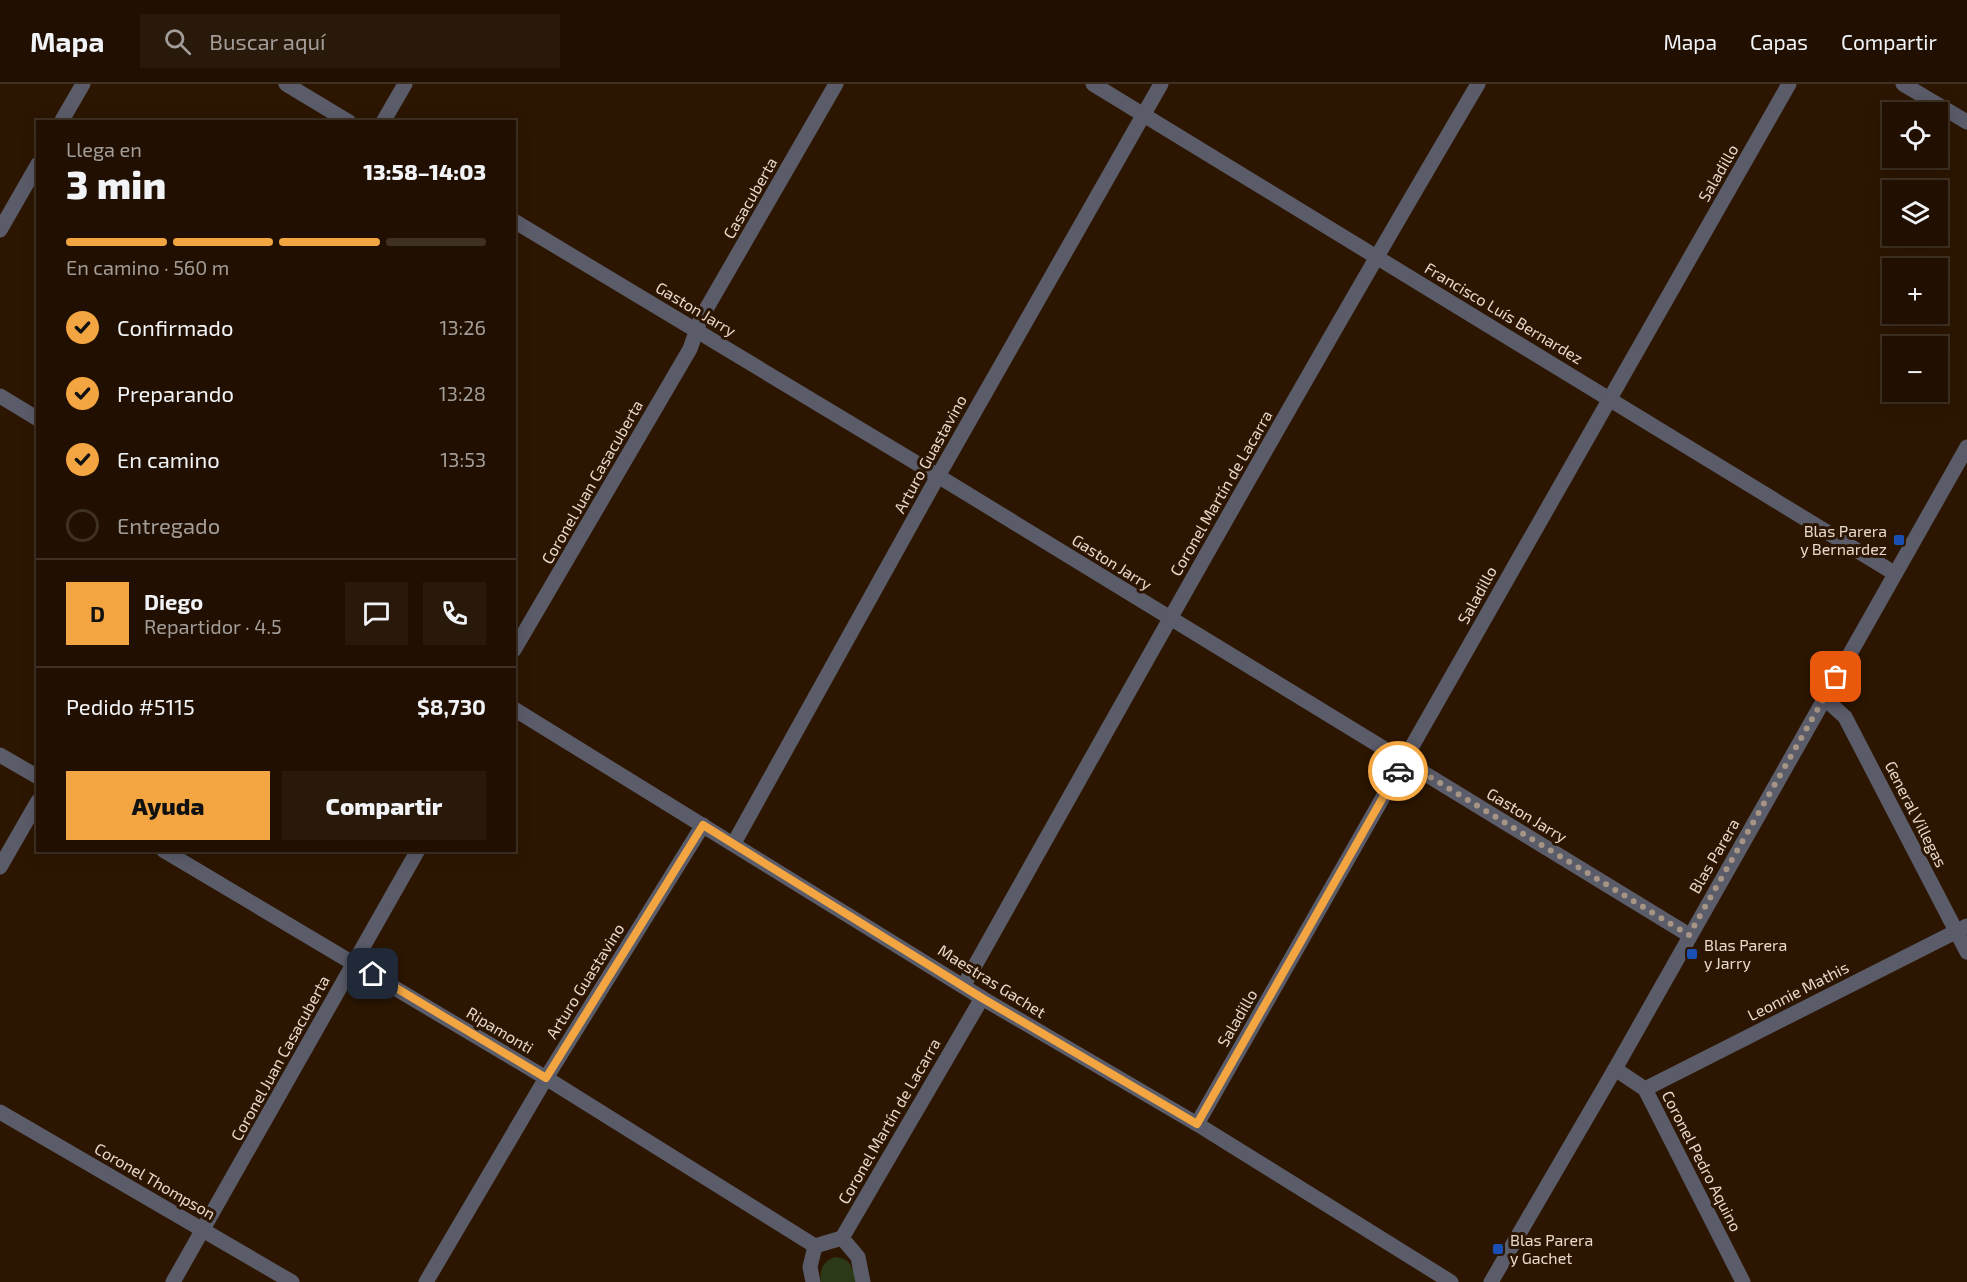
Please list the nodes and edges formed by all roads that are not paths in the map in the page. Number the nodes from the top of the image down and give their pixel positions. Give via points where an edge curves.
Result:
1 (83, 84) edge
2 (286, 84) edge
3 (405, 84) edge
4 (836, 84) edge
5 (1094, 84) edge
6 (1161, 84) edge
7 (1478, 84) edge
8 (1789, 84) edge
9 (1903, 84) edge
10 (1144, 116) junction
11 (63, 120) edge
12 (346, 120) edge
13 (384, 120) edge
14 (1967, 122) edge
15 (36, 167) edge
16 (516, 222) edge
17 (0, 230) edge
18 (1376, 256) junction
19 (696, 330) junction
20 (0, 396) edge
21 (1609, 398) junction
22 (36, 418) edge
23 (1965, 454) edge
24 (938, 476) junction
25 (1894, 573) junction
26 (1170, 618) junction
27 (516, 647) edge
28 (1824, 698) junction
29 (516, 710) edge
30 (0, 755) edge
31 (1404, 761) junction
32 (36, 776) edge
33 (36, 804) edge
34 (703, 825) junction
35 (734, 843) junction
36 (166, 852) edge
37 (417, 852) edge
38 (0, 867) edge
39 (1962, 929) edge
40 (1689, 935) junction
41 (1967, 952) edge
42 (354, 963) junction
43 (964, 985) junction
44 (982, 998) junction
45 (1615, 1069) junction
46 (546, 1078) junction
47 (1645, 1089) junction
48 (0, 1112) edge
49 (1197, 1124) junction
50 (204, 1230) junction
51 (842, 1238) junction
52 (815, 1246) junction
53 (173, 1282) edge
54 (292, 1282) edge
55 (426, 1282) edge
56 (813, 1282) edge
57 (863, 1282) edge
58 (1451, 1282) edge
59 (1491, 1282) edge
60 (1743, 1282) edge

1 - 11 street
2 - 12 street
3 - 13 street
4 - 19 street, Casacuberta
5 - 10 street, Francisco Luís Bernardez
6 - 10 street, Arturo Guastavino
7 - 18 street, Coronel Martín de Lacarra
8 - 21 street, Saladillo
9 - 14 street
10 - 18 street, Francisco Luís Bernardez
10 - 24 street, Arturo Guastavino
15 - 17 street
16 - 19 street, Gaston Jarry
18 - 21 street, Francisco Luís Bernardez
18 - 26 street, Coronel Martín de Lacarra
19 - 24 street, Gaston Jarry
19 - 27 street, Coronel Juan Casacuberta via 690,349
20 - 22 street
21 - 25 street, Francisco Luís Bernardez
21 - 31 street, Saladillo
23 - 25 street, Blas Parera
24 - 26 street, Gaston Jarry
24 - 35 street, Arturo Guastavino
25 - 28 street, Blas Parera
26 - 31 street, Gaston Jarry
26 - 43 street, Coronel Martín de Lacarra
28 - 39 street, General Villegas via 1845,717
28 - 40 street, Blas Parera
29 - 34 street, Maestras Gachet
30 - 32 street
31 - 40 street, Gaston Jarry
31 - 49 street, Saladillo
33 - 38 street
34 - 35 street, Maestras Gachet
34 - 46 street, Arturo Guastavino
35 - 43 street, Maestras Gachet
36 - 42 street, Ripamonti
37 - 42 street, Coronel Juan Casacuberta
39 - 41 street, General Villegas
39 - 47 street, Leonnie Mathis
40 - 45 street, Blas Parera
42 - 46 street, Ripamonti
42 - 50 street, Coronel Juan Casacuberta
43 - 44 street, Maestras Gachet
44 - 49 street, Maestras Gachet
44 - 51 street, Coronel Martín de Lacarra
45 - 47 street, Coronel Pedro Aquino
45 - 59 street, Blas Parera
46 - 52 street, Ripamonti
46 - 55 street, Arturo Guastavino
47 - 60 street, Coronel Pedro Aquino
48 - 50 street, Coronel Thompson
49 - 58 street, Maestras Gachet
50 - 53 street, Coronel Juan Casacuberta
50 - 54 street, Coronel Thompson
51 - 52 street
51 - 57 street via 858,1257
52 - 56 street via 810,1268

